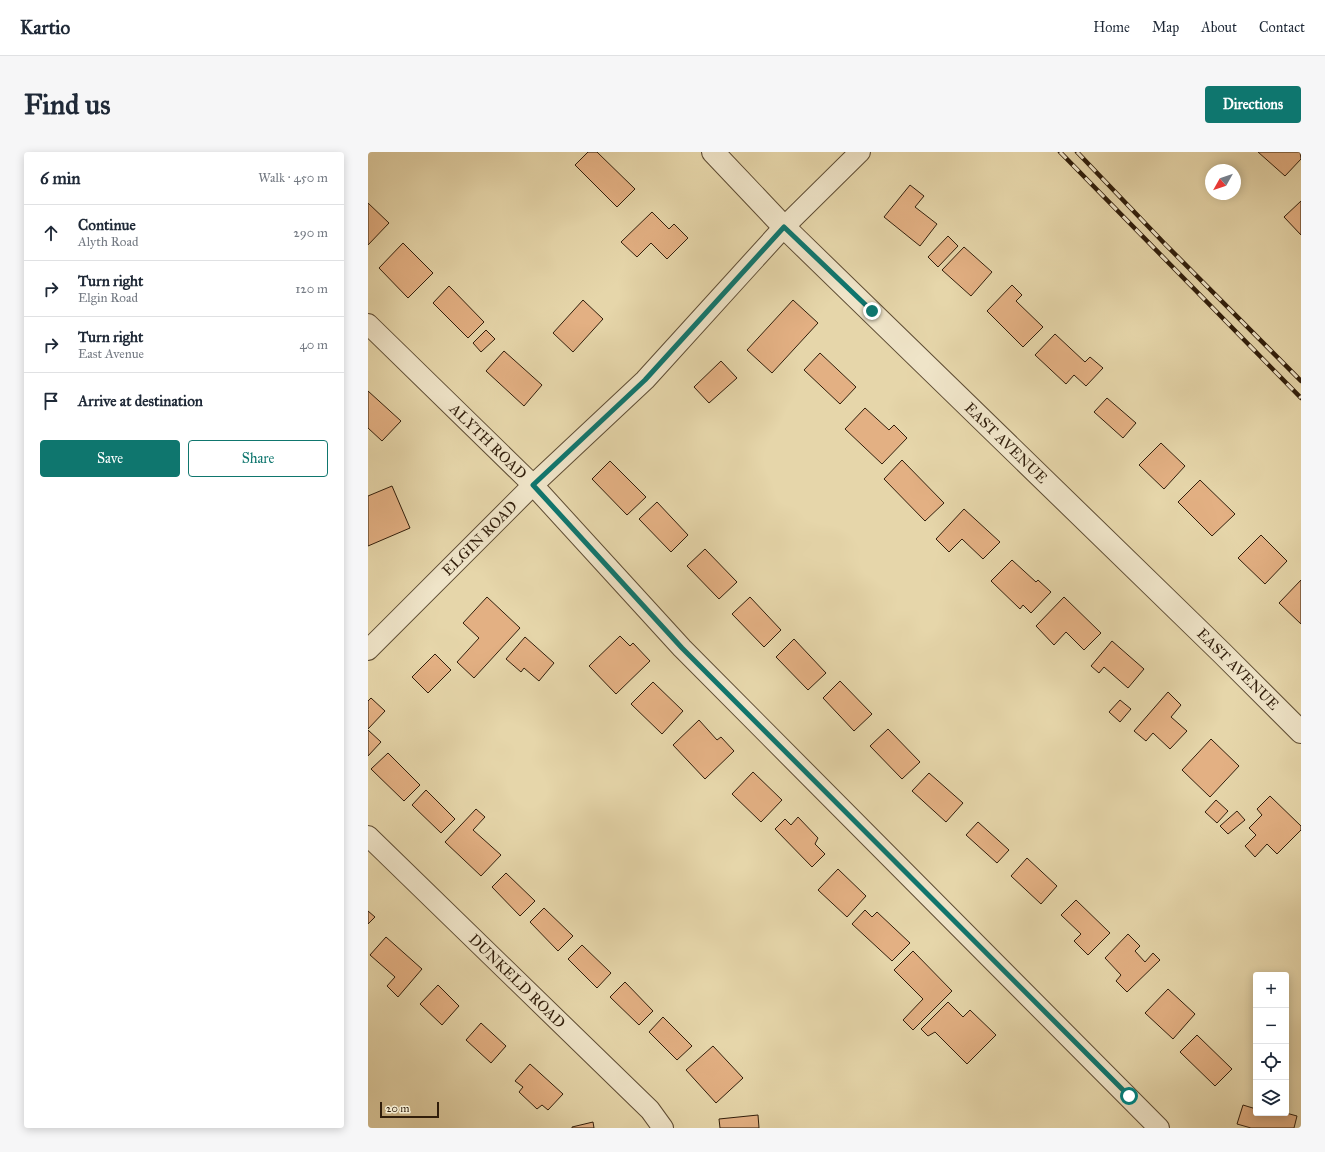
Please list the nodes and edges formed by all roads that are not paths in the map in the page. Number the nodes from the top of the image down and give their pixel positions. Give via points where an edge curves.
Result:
1 (713, 152) edge
2 (860, 152) edge
3 (784, 227) junction
4 (368, 324) edge
5 (533, 485) junction
6 (368, 650) edge
7 (1301, 732) edge
8 (368, 836) edge
9 (663, 1128) edge
10 (1159, 1128) edge

1 - 3 street, EAST AVENUE
2 - 3 street, ELGIN ROAD
3 - 5 street, ELGIN ROAD via 645,380
3 - 7 street, EAST AVENUE
4 - 5 street, ALYTH ROAD
5 - 6 street, ELGIN ROAD
5 - 10 street, ALYTH ROAD via 682,648
8 - 9 street, DUNKELD ROAD via 650,1110

